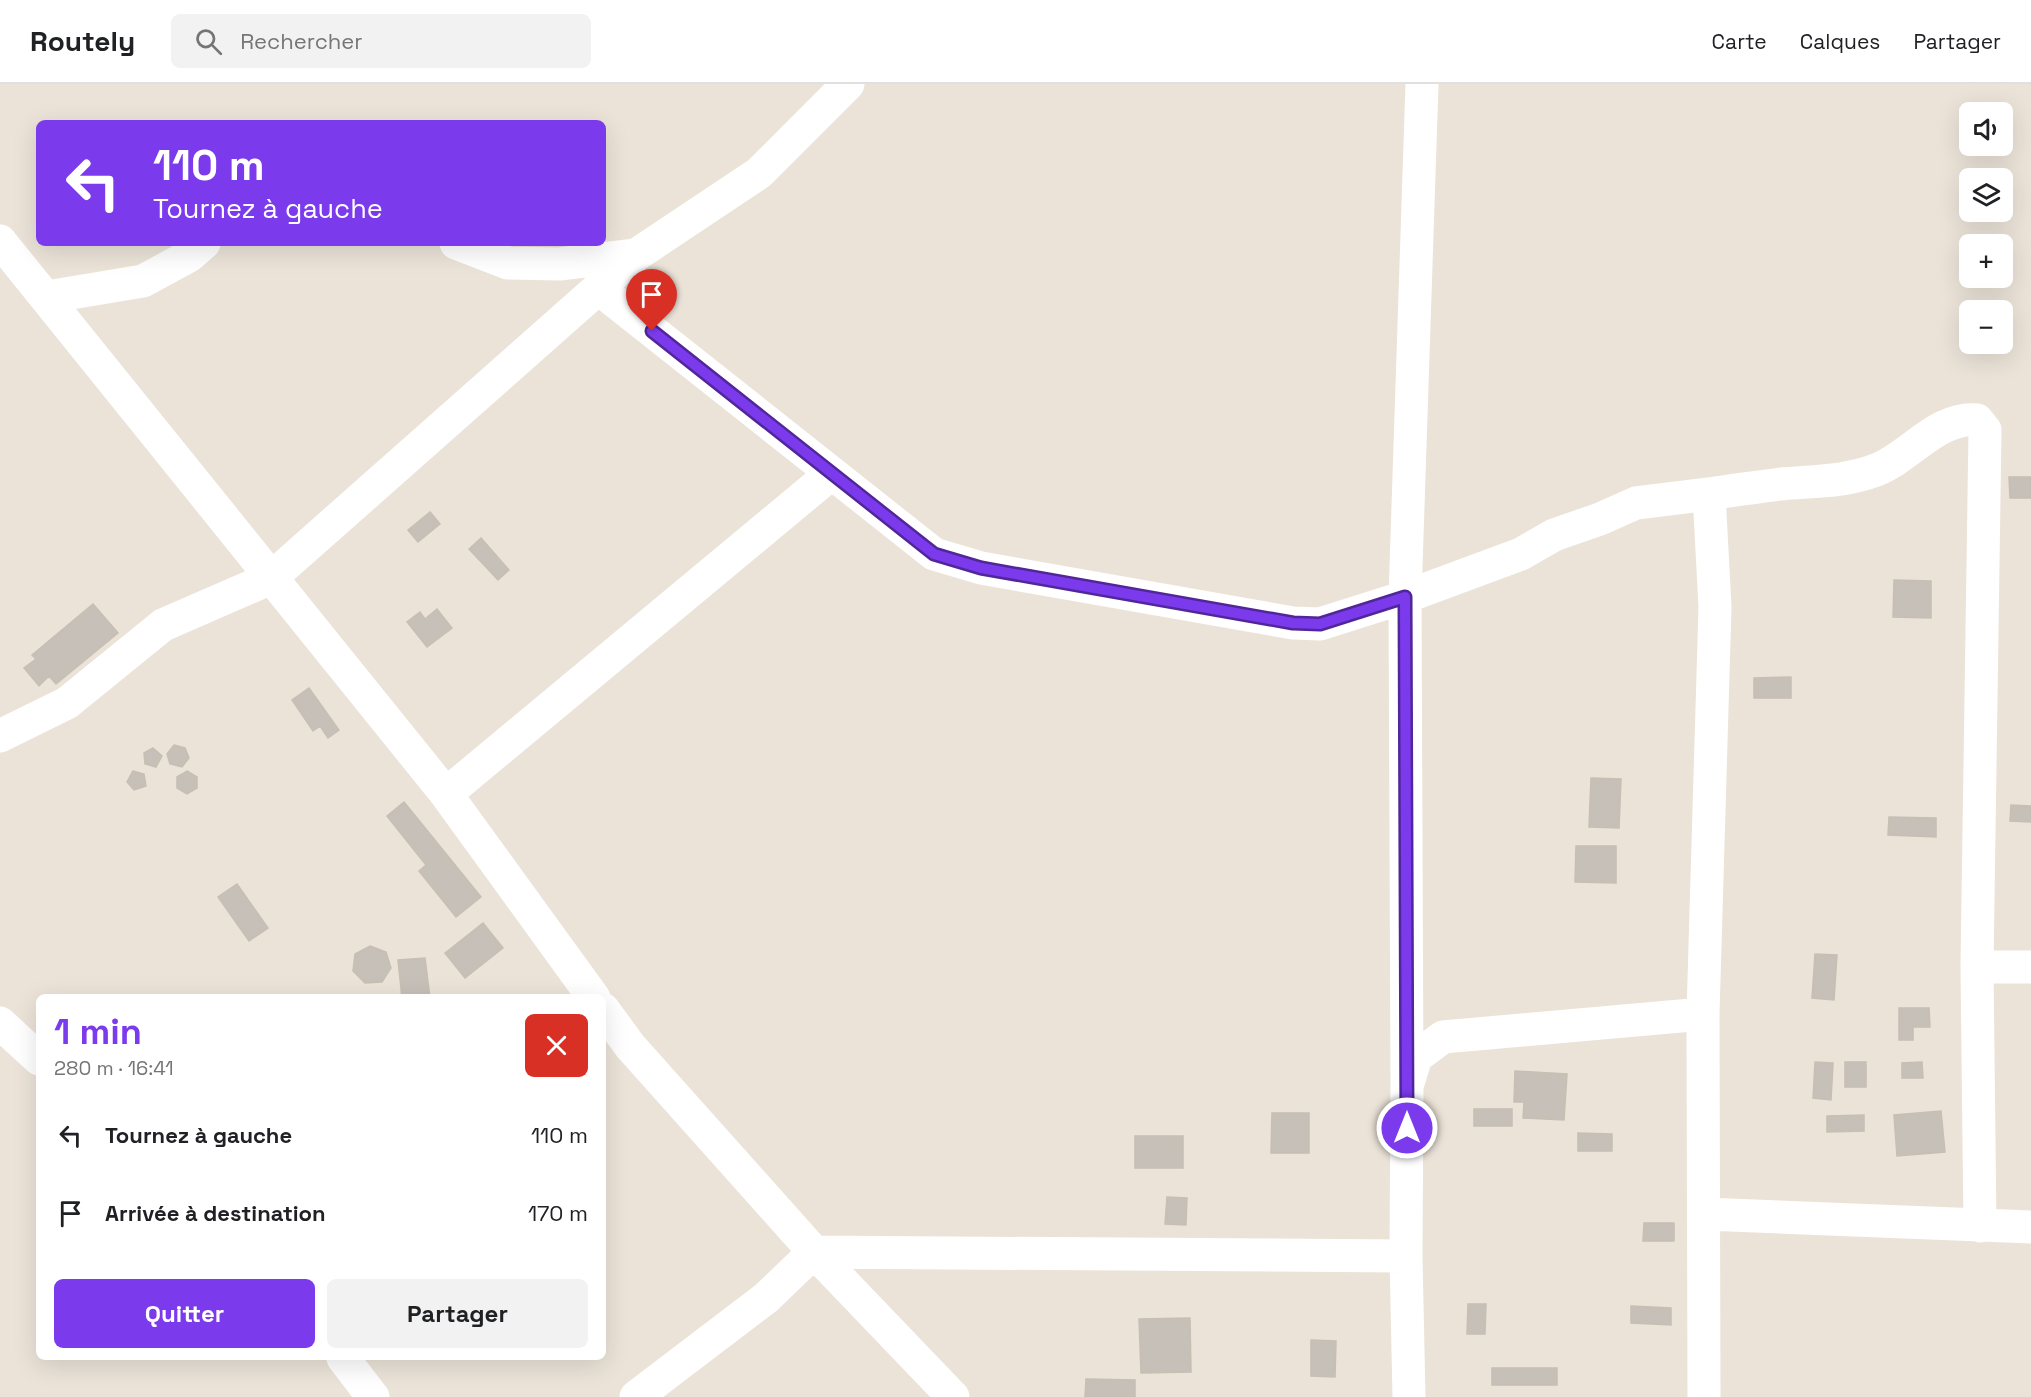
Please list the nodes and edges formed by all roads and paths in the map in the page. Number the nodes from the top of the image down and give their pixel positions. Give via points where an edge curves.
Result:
1 (848, 84) edge
2 (1422, 84) edge
3 (0, 241) edge
4 (201, 246) edge
5 (464, 246) edge
6 (636, 255) junction
7 (598, 288) junction
8 (47, 297) junction
9 (832, 473) junction
10 (1708, 494) junction
11 (271, 578) junction
12 (1405, 597) junction
13 (0, 736) edge
14 (446, 794) junction
15 (1977, 967) junction
16 (2031, 967) edge
17 (591, 994) edge
18 (606, 1014) edge
19 (1703, 1014) junction
20 (0, 1023) edge
21 (36, 1056) edge
22 (1407, 1086) junction
23 (1704, 1214) junction
24 (1980, 1226) junction
25 (2031, 1227) edge
26 (814, 1252) junction
27 (1406, 1256) junction
28 (345, 1360) edge
29 (373, 1397) edge
30 (636, 1397) edge
31 (953, 1397) edge
32 (1409, 1397) edge
33 (1704, 1397) edge

1 - 6 street via 759,173
2 - 12 street
3 - 8 street
4 - 8 street via 143,281
5 - 6 street via 508,263 559,264
6 - 7 street
7 - 9 street
7 - 11 street
8 - 11 street
9 - 12 street via 934,554 981,568 1293,623 1320,624
9 - 14 street
10 - 12 street via 1636,503 1554,535 1521,554
10 - 15 street via 1843,480 1878,469 1964,419 1977,420 1985,430
10 - 19 street via 1715,607
11 - 13 street via 162,625 67,704
11 - 14 street
12 - 22 street
14 - 17 street
15 - 16 street
15 - 24 street
18 - 26 street
19 - 22 street via 1443,1037 1416,1057
19 - 23 street
20 - 21 street
22 - 27 street
23 - 24 street
23 - 33 street
24 - 25 street
26 - 27 street
26 - 30 street via 766,1298
26 - 31 street
27 - 32 street
28 - 29 street

